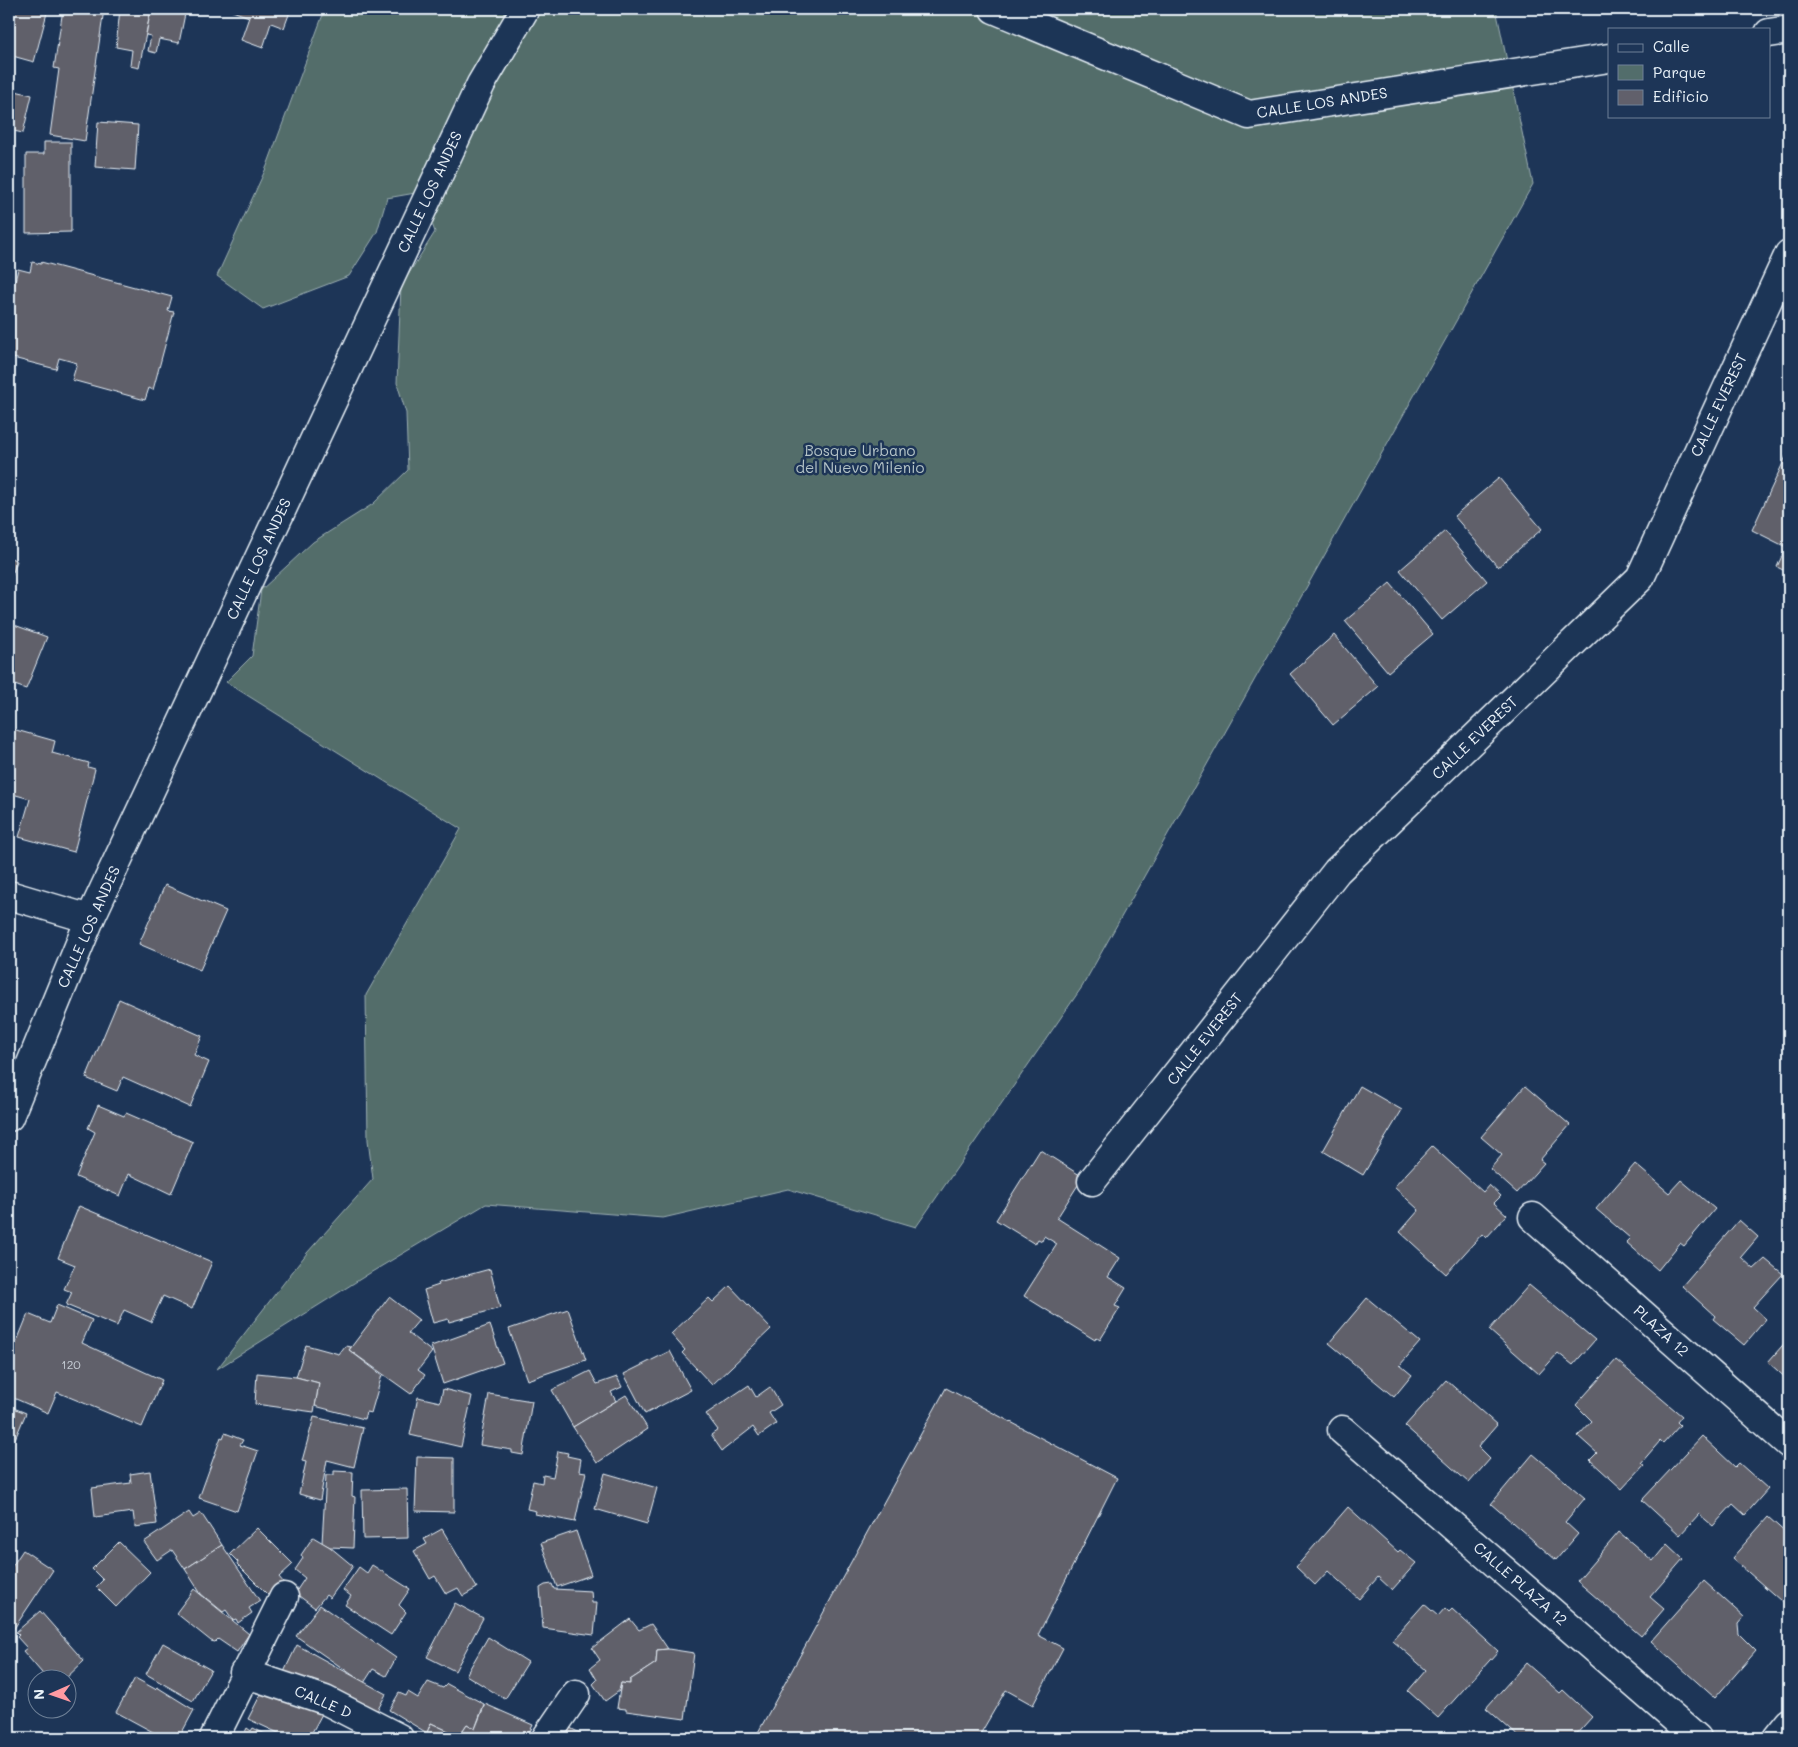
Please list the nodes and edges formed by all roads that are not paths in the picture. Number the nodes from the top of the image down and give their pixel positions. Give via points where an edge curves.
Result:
1 (525, 9) edge
2 (994, 9) edge
3 (1789, 30) edge
4 (1770, 33) edge
5 (1608, 58) edge
6 (1789, 254) edge
7 (9, 895) edge
8 (90, 919) junction
9 (9, 1117) edge
10 (1092, 1181) dead end
11 (1533, 1217) dead end
12 (1342, 1430) dead end
13 (1789, 1444) edge
14 (284, 1597) dead end
15 (244, 1673) junction
16 (576, 1694) dead end
17 (1789, 1723) edge
18 (214, 1738) edge
19 (399, 1738) edge
20 (546, 1738) edge
21 (1697, 1738) edge
22 (1777, 1738) edge

1 - 8 street, CALLE LOS ANDES via 481,84
2 - 5 street, CALLE LOS ANDES via 1250,115
3 - 4 street
6 - 10 street, CALLE EVEREST via 1640,578 1337,871
7 - 8 street
8 - 9 street, CALLE LOS ANDES
11 - 13 street, PLAZA 12
12 - 21 street, CALLE PLAZA 12
14 - 15 street
15 - 18 street
15 - 19 street, CALLE D via 325,1700
16 - 20 street
17 - 22 street

